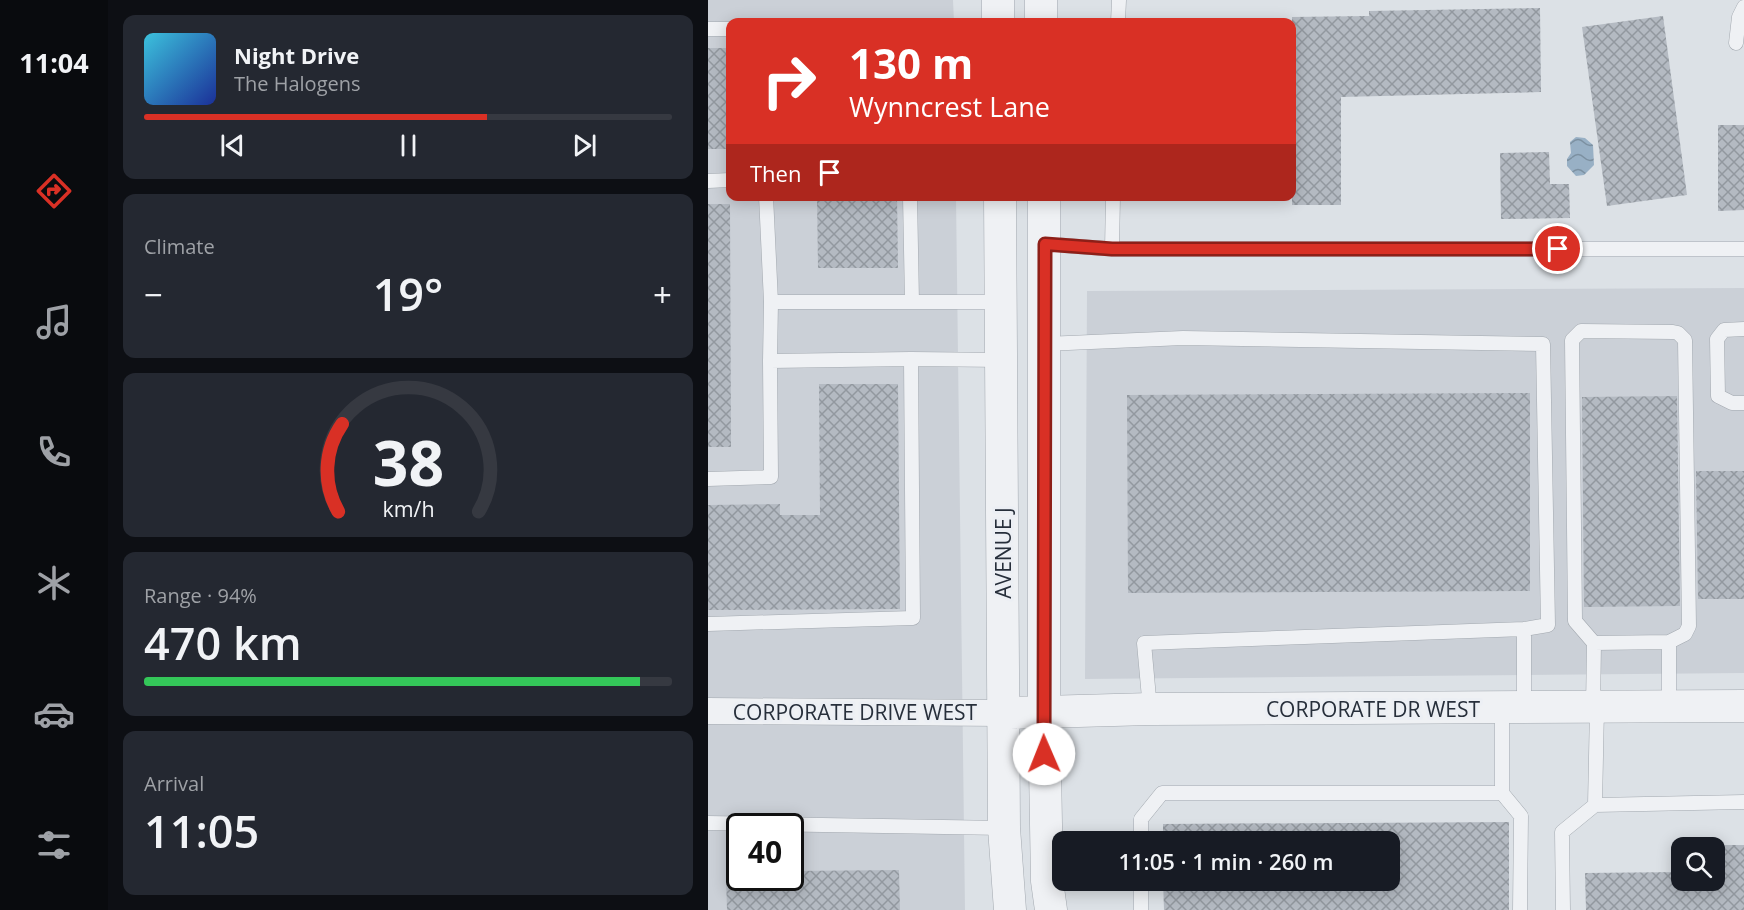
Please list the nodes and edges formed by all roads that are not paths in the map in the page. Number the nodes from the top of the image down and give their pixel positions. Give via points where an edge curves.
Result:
1 (998, 0) edge
2 (1041, 0) edge
3 (1119, 0) edge
4 (1744, 7) edge
5 (998, 18) edge
6 (1041, 18) edge
7 (1118, 18) edge
8 (708, 29) edge
9 (726, 29) edge
10 (1736, 43) dead end
11 (726, 180) edge
12 (708, 181) edge
13 (766, 201) edge
14 (910, 201) edge
15 (1000, 201) edge
16 (1044, 201) edge
17 (1113, 201) edge
18 (1045, 244) junction
19 (1112, 249) junction
20 (1744, 249) edge
21 (912, 302) junction
22 (1002, 302) junction
23 (771, 303) junction
24 (1744, 329) edge
25 (1045, 344) junction
26 (911, 359) junction
27 (1002, 360) junction
28 (770, 361) junction
29 (1744, 403) edge
30 (708, 480) edge
31 (708, 624) edge
32 (1524, 629) junction
33 (1669, 642) junction
34 (1593, 643) junction
35 (1744, 706) edge
36 (1669, 707) junction
37 (1513, 708) junction
38 (1595, 708) junction
39 (1150, 709) junction
40 (708, 711) edge
41 (1044, 711) junction
42 (1003, 713) junction
43 (708, 727) edge
44 (1503, 793) junction
45 (1744, 802) edge
46 (1595, 805) junction
47 (708, 823) edge
48 (1004, 828) junction
49 (1141, 831) edge
50 (1141, 891) edge
51 (1010, 910) edge
52 (1051, 910) edge
53 (1141, 910) edge
54 (1520, 910) edge
55 (1563, 910) edge

1 - 5 street
2 - 6 street
3 - 7 lane
4 - 10 lane
8 - 9 lane
11 - 12 lane
13 - 23 lane
14 - 21 lane
15 - 22 street, AVENUE J
16 - 18 street, AVENUE J
17 - 19 lane
18 - 19 lane
18 - 25 street, AVENUE J
19 - 20 lane
21 - 22 lane
21 - 23 lane
22 - 27 street, AVENUE J
23 - 28 lane
24 - 29 lane via 1724,330 1717,339 1718,396 1732,403
25 - 32 lane via 1183,338 1543,344 1548,625
25 - 41 street, AVENUE J
26 - 27 lane
26 - 28 lane
26 - 31 lane via 913,618
27 - 42 street, AVENUE J
28 - 30 lane via 771,477
32 - 37 lane
32 - 39 lane via 1144,643
33 - 34 lane
33 - 34 lane via 1685,634 1689,626 1685,339 1673,332 1581,331 1572,340 1575,621
33 - 36 lane
34 - 38 lane
35 - 36 street, CORPORATE DR WEST
36 - 38 street, CORPORATE DR WEST
37 - 38 street, CORPORATE DR WEST
37 - 39 street, CORPORATE DR WEST
37 - 44 lane
38 - 46 lane
39 - 41 street, CORPORATE DR WEST
40 - 42 street, CORPORATE DRIVE WEST
40 - 43 lane
41 - 42 street, CORPORATE DR WEST
41 - 52 street, AVENUE J
42 - 48 street, AVENUE J
44 - 49 lane via 1162,793 1141,819
44 - 54 lane via 1521,816
45 - 46 lane
46 - 55 lane via 1562,832
47 - 48 lane
48 - 51 street, AVENUE J
50 - 53 lane

